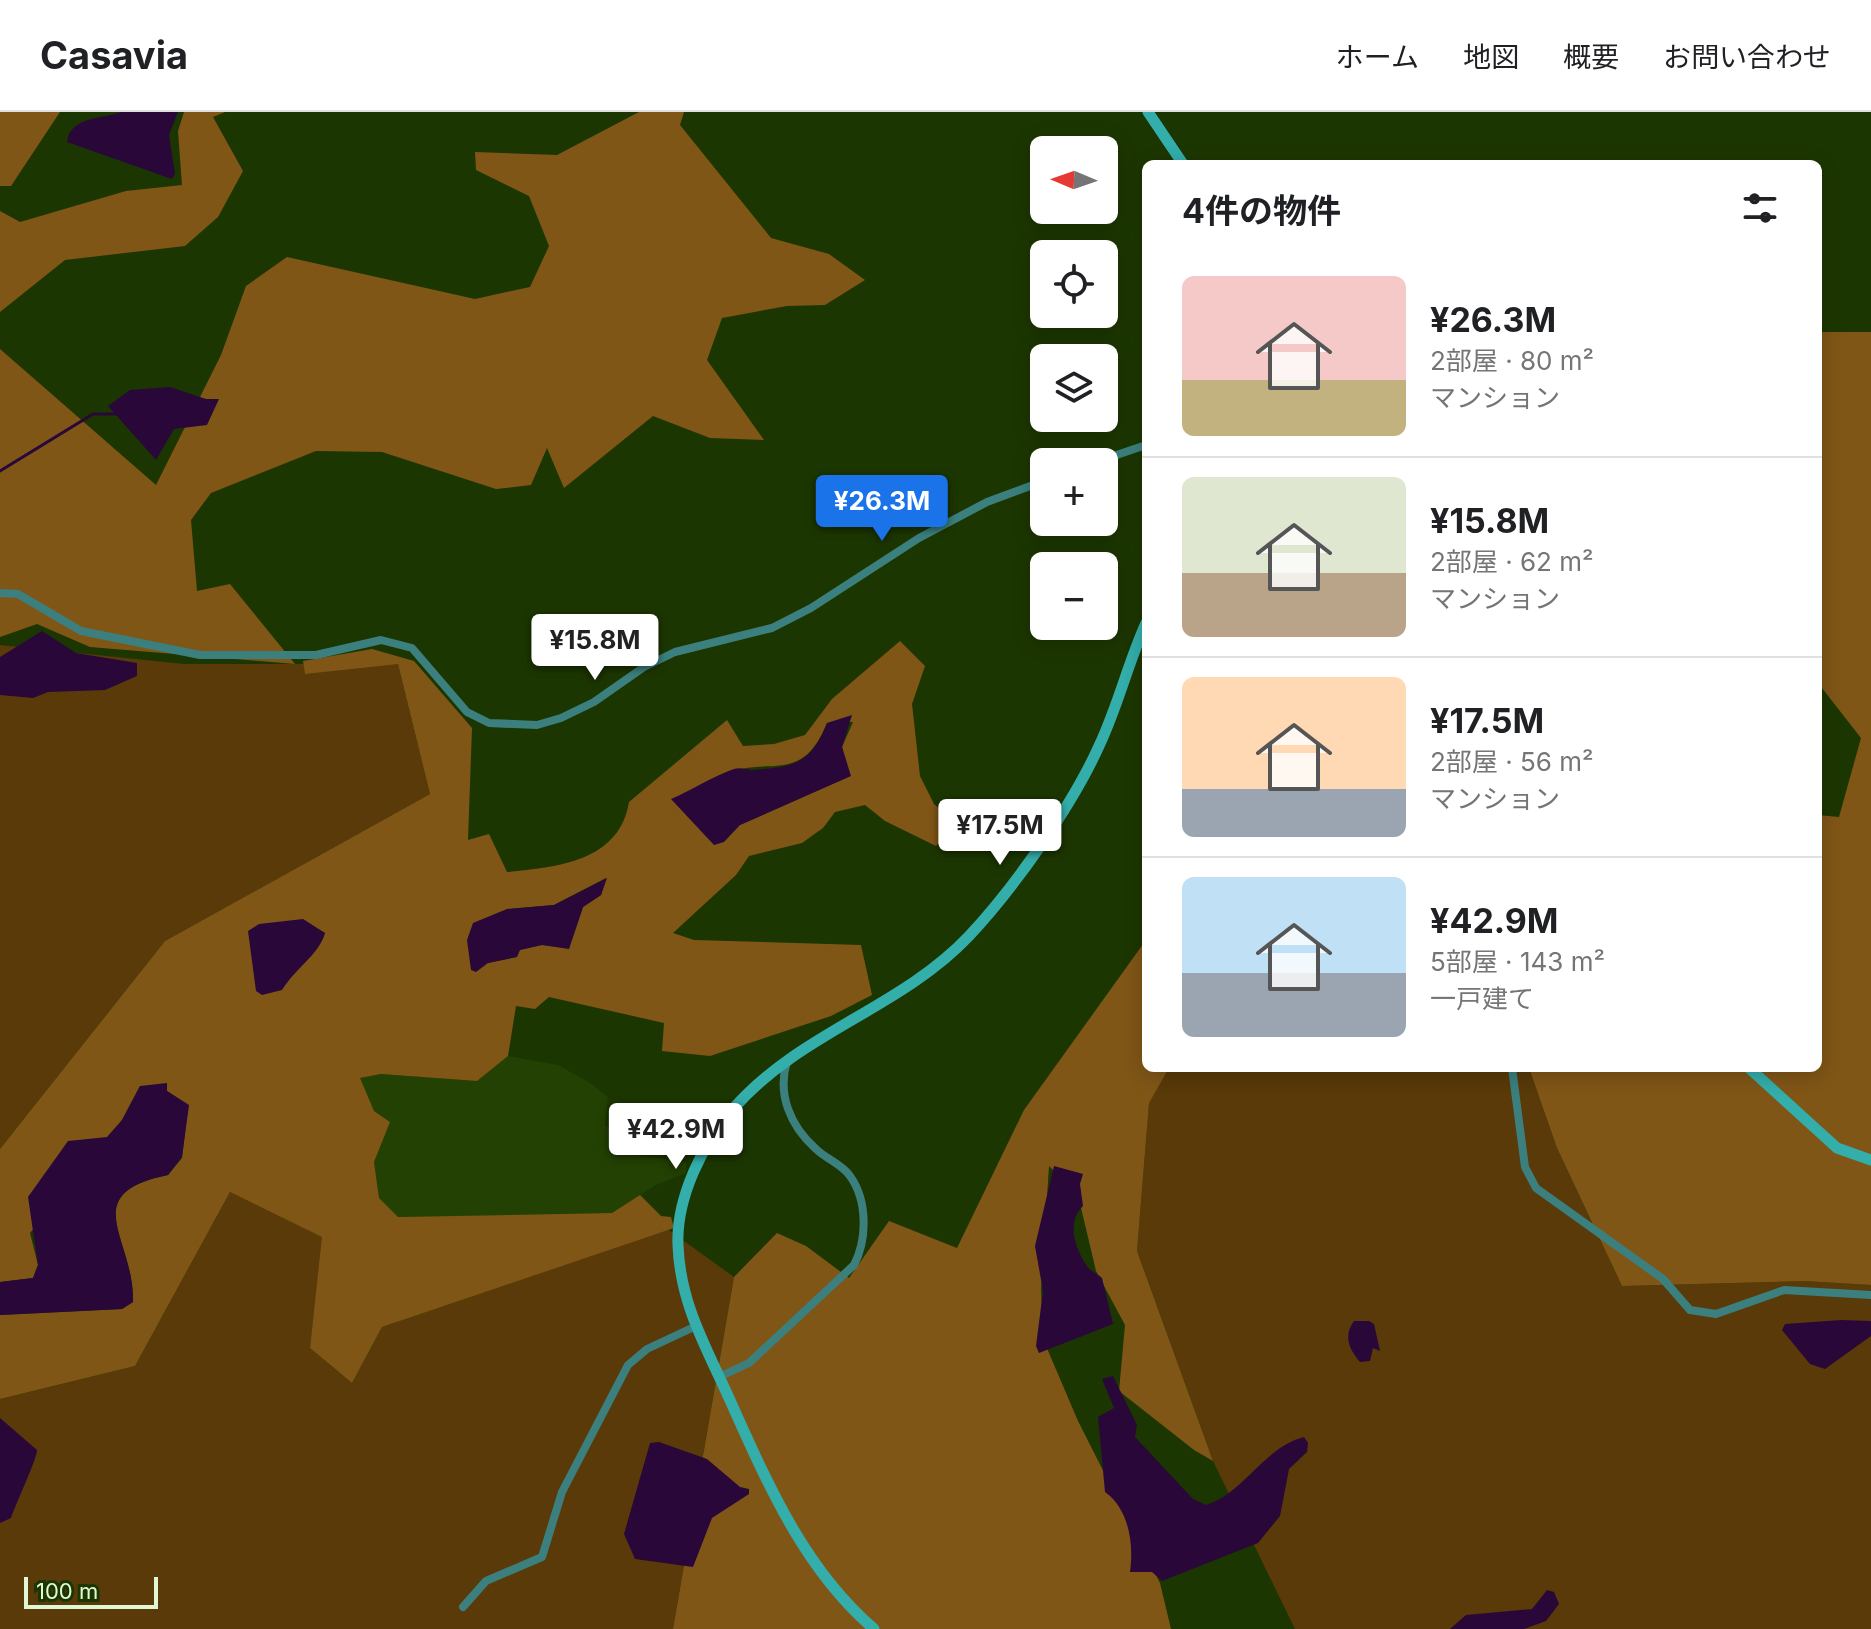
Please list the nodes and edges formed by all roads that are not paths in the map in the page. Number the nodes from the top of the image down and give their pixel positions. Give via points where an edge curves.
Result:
1 (1148, 112) edge
2 (1180, 160) edge
3 (1142, 446) edge
4 (1118, 455) edge
5 (1030, 486) edge
6 (0, 593) edge
7 (1142, 634) edge
8 (788, 1056) junction
9 (1513, 1072) edge
10 (1753, 1072) edge
11 (1871, 1160) edge
12 (1871, 1295) edge
13 (694, 1327) junction
14 (719, 1377) junction
15 (463, 1607) dead end
16 (874, 1629) edge

1 - 2 street
3 - 4 street
5 - 6 street via 987,502 772,628 675,652 594,702 537,725 489,723 467,712 412,648 381,640 316,655 200,655 81,631 18,594
7 - 8 street via 1077,792 969,935 921,980
8 - 13 street via 733,1109 694,1171 678,1242 681,1282
8 - 14 street via 780,1082 785,1102 804,1137 850,1176 862,1207 862,1250 854,1265 749,1363
9 - 12 street via 1525,1167 1536,1188 1663,1279 1690,1310 1716,1314 1784,1290
10 - 11 street via 1837,1148
13 - 14 street
13 - 15 street via 647,1349 628,1365 562,1492 542,1557 486,1581
14 - 16 street via 784,1519

